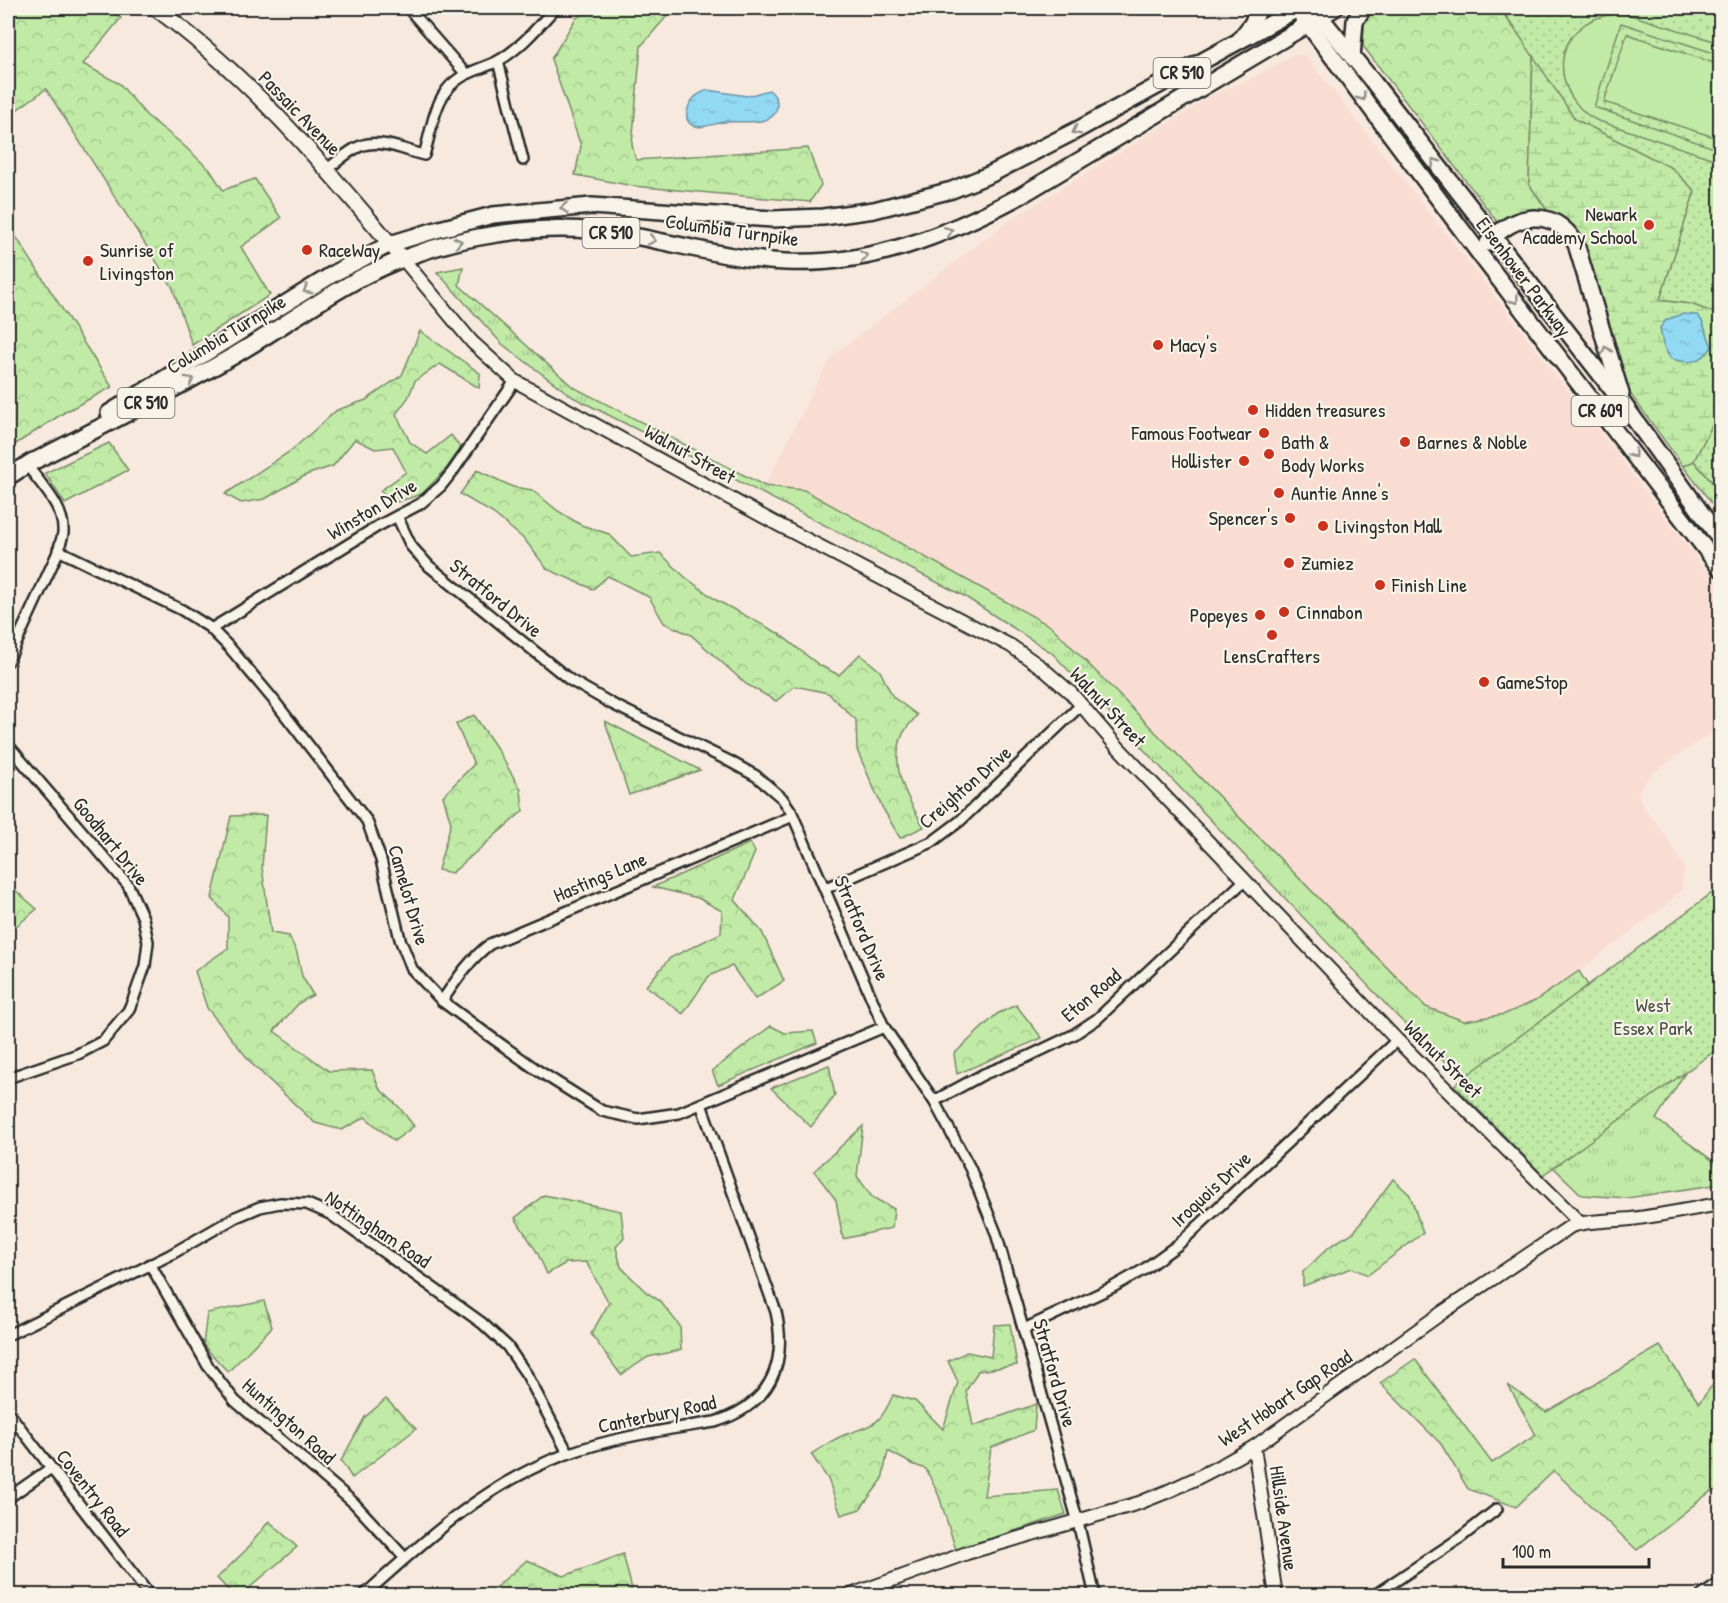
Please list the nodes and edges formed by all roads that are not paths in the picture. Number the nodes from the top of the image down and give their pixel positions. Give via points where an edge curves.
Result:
1 (155, 8) edge
2 (408, 8) edge
3 (555, 8) edge
4 (1259, 8) edge
5 (1297, 8) edge
6 (1335, 8) edge
7 (1363, 8) edge
8 (1313, 16) edge
9 (1236, 43) junction
10 (1274, 44) junction
11 (1327, 50) junction
12 (1352, 57) junction
13 (498, 61) junction
14 (465, 73) junction
15 (524, 160) dead end
16 (327, 170) junction
17 (1493, 238) junction
18 (390, 244) junction
19 (1479, 253) junction
20 (403, 259) junction
21 (515, 381) junction
22 (1625, 406) junction
23 (27, 465) junction
24 (8, 477) edge
25 (397, 516) junction
26 (1720, 539) edge
27 (58, 550) junction
28 (1720, 568) edge
29 (211, 629) junction
30 (8, 661) edge
31 (1081, 705) junction
32 (8, 745) edge
33 (793, 816) junction
34 (1245, 880) junction
35 (826, 888) junction
36 (442, 1001) junction
37 (884, 1027) junction
38 (1397, 1040) junction
39 (8, 1078) edge
40 (934, 1101) junction
41 (701, 1104) junction
42 (1720, 1204) edge
43 (1580, 1223) junction
44 (150, 1264) junction
45 (1024, 1329) junction
46 (8, 1335) edge
47 (8, 1412) edge
48 (1254, 1447) junction
49 (568, 1453) junction
50 (51, 1468) junction
51 (8, 1498) edge
52 (1497, 1509) dead end
53 (1078, 1522) junction
54 (405, 1558) junction
55 (1720, 1583) edge
56 (1714, 1592) edge
57 (150, 1596) edge
58 (363, 1596) edge
59 (848, 1596) edge
60 (1095, 1596) edge
61 (1276, 1596) edge
62 (1366, 1596) edge
63 (1701, 1596) edge

1 - 16 main road, Passaic Avenue via 213,52
2 - 14 street
3 - 13 street via 533,33
4 - 9 main road
5 - 8 main road, Eisenhower Parkway / CR 609
5 - 9 main road, Columbia Turnpike / CR 510
6 - 8 main road, Columbia Turnpike / CR 510
7 - 12 main road via 1355,21
8 - 10 main road, Columbia Turnpike / CR 510
8 - 11 main road, Eisenhower Parkway / CR 609
8 - 12 main road, Eisenhower Parkway / CR 609
9 -> 18 main road, Columbia Turnpike / CR 510 via 991,174 911,202 795,219 592,206 546,209 494,215
10 - 11 main road via 1293,39
20 -> 10 main road, Columbia Turnpike / CR 510 via 480,237 579,230 626,234 715,253 786,262 876,254 928,240 990,212
11 -> 19 main road, Eisenhower Parkway / CR 609
17 -> 12 main road, Eisenhower Parkway / CR 609
13 - 14 street
13 - 15 street
14 - 16 street via 444,94 424,155 368,144
16 - 18 main road, Passaic Avenue
17 - 19 main road
17 - 22 main road, Eisenhower Parkway / CR 609
22 -> 17 main road via 1571,236 1557,223 1529,218 1511,224
18 - 20 main road, Passaic Avenue
18 -> 23 main road, Columbia Turnpike / CR 510 via 338,271
19 -> 28 main road, Eisenhower Parkway / CR 609
20 - 21 street, Walnut Street via 472,342
23 -> 20 main road, Columbia Turnpike / CR 510 via 235,355 366,275
21 - 25 street, Winston Drive via 441,486 420,504
21 - 31 street, Walnut Street via 1011,646 1041,667
22 - 26 main road, Eisenhower Parkway / CR 609
23 - 24 main road, CR 510
23 - 27 street via 58,508 63,534
25 - 29 street, Winston Drive
25 - 33 street, Stratford Drive via 411,546 429,566 570,680 756,776 782,798
27 - 29 street, Camelot Drive via 183,610
27 - 30 street
29 - 36 street, Camelot Drive via 272,698 368,821 412,969
31 - 34 street, Walnut Street
31 - 35 street, Creighton Drive via 932,842
32 - 39 street, Goodhart Drive via 128,885 144,918 148,942 145,966 133,1000 103,1041 78,1054
33 - 35 street, Stratford Drive
33 - 36 street, Hastings Lane via 497,941 478,953
34 - 38 street, Walnut Street
34 - 40 street, Eton Road via 1097,1019 1073,1035
35 - 37 street, Stratford Drive
36 - 41 street, Camelot Drive via 537,1070 602,1111 638,1119 657,1118
37 - 40 street, Stratford Drive
37 - 41 street, Camelot Drive
38 - 43 street, Walnut Street
38 - 45 street, Iroquois Drive via 1179,1244 1113,1287
40 - 45 street, Stratford Drive via 970,1168 996,1233
41 - 49 street, Canterbury Road via 776,1312 781,1342 776,1366 753,1404 728,1418 615,1439
42 - 43 street
43 - 48 street, West Hobart Gap Road via 1560,1232
44 - 46 street, Nottingham Road
44 - 49 street, Nottingham Road via 260,1207 307,1203 332,1215 482,1323 507,1346 527,1375
44 - 54 street, Huntington Road via 208,1366 236,1401 354,1503
45 - 53 street, Stratford Drive
47 - 50 street, Coventry Road
48 - 53 street, West Hobart Gap Road via 1166,1493
48 - 61 street, Hillside Avenue
49 - 54 street, Canterbury Road via 516,1476 469,1505
50 - 51 street
50 - 57 street, Coventry Road
52 - 62 street via 1376,1594
53 - 59 street, West Hobart Gap Road via 967,1553
53 - 60 street, Stratford Drive
54 - 58 street, Canterbury Road
55 - 56 street
56 - 63 street

